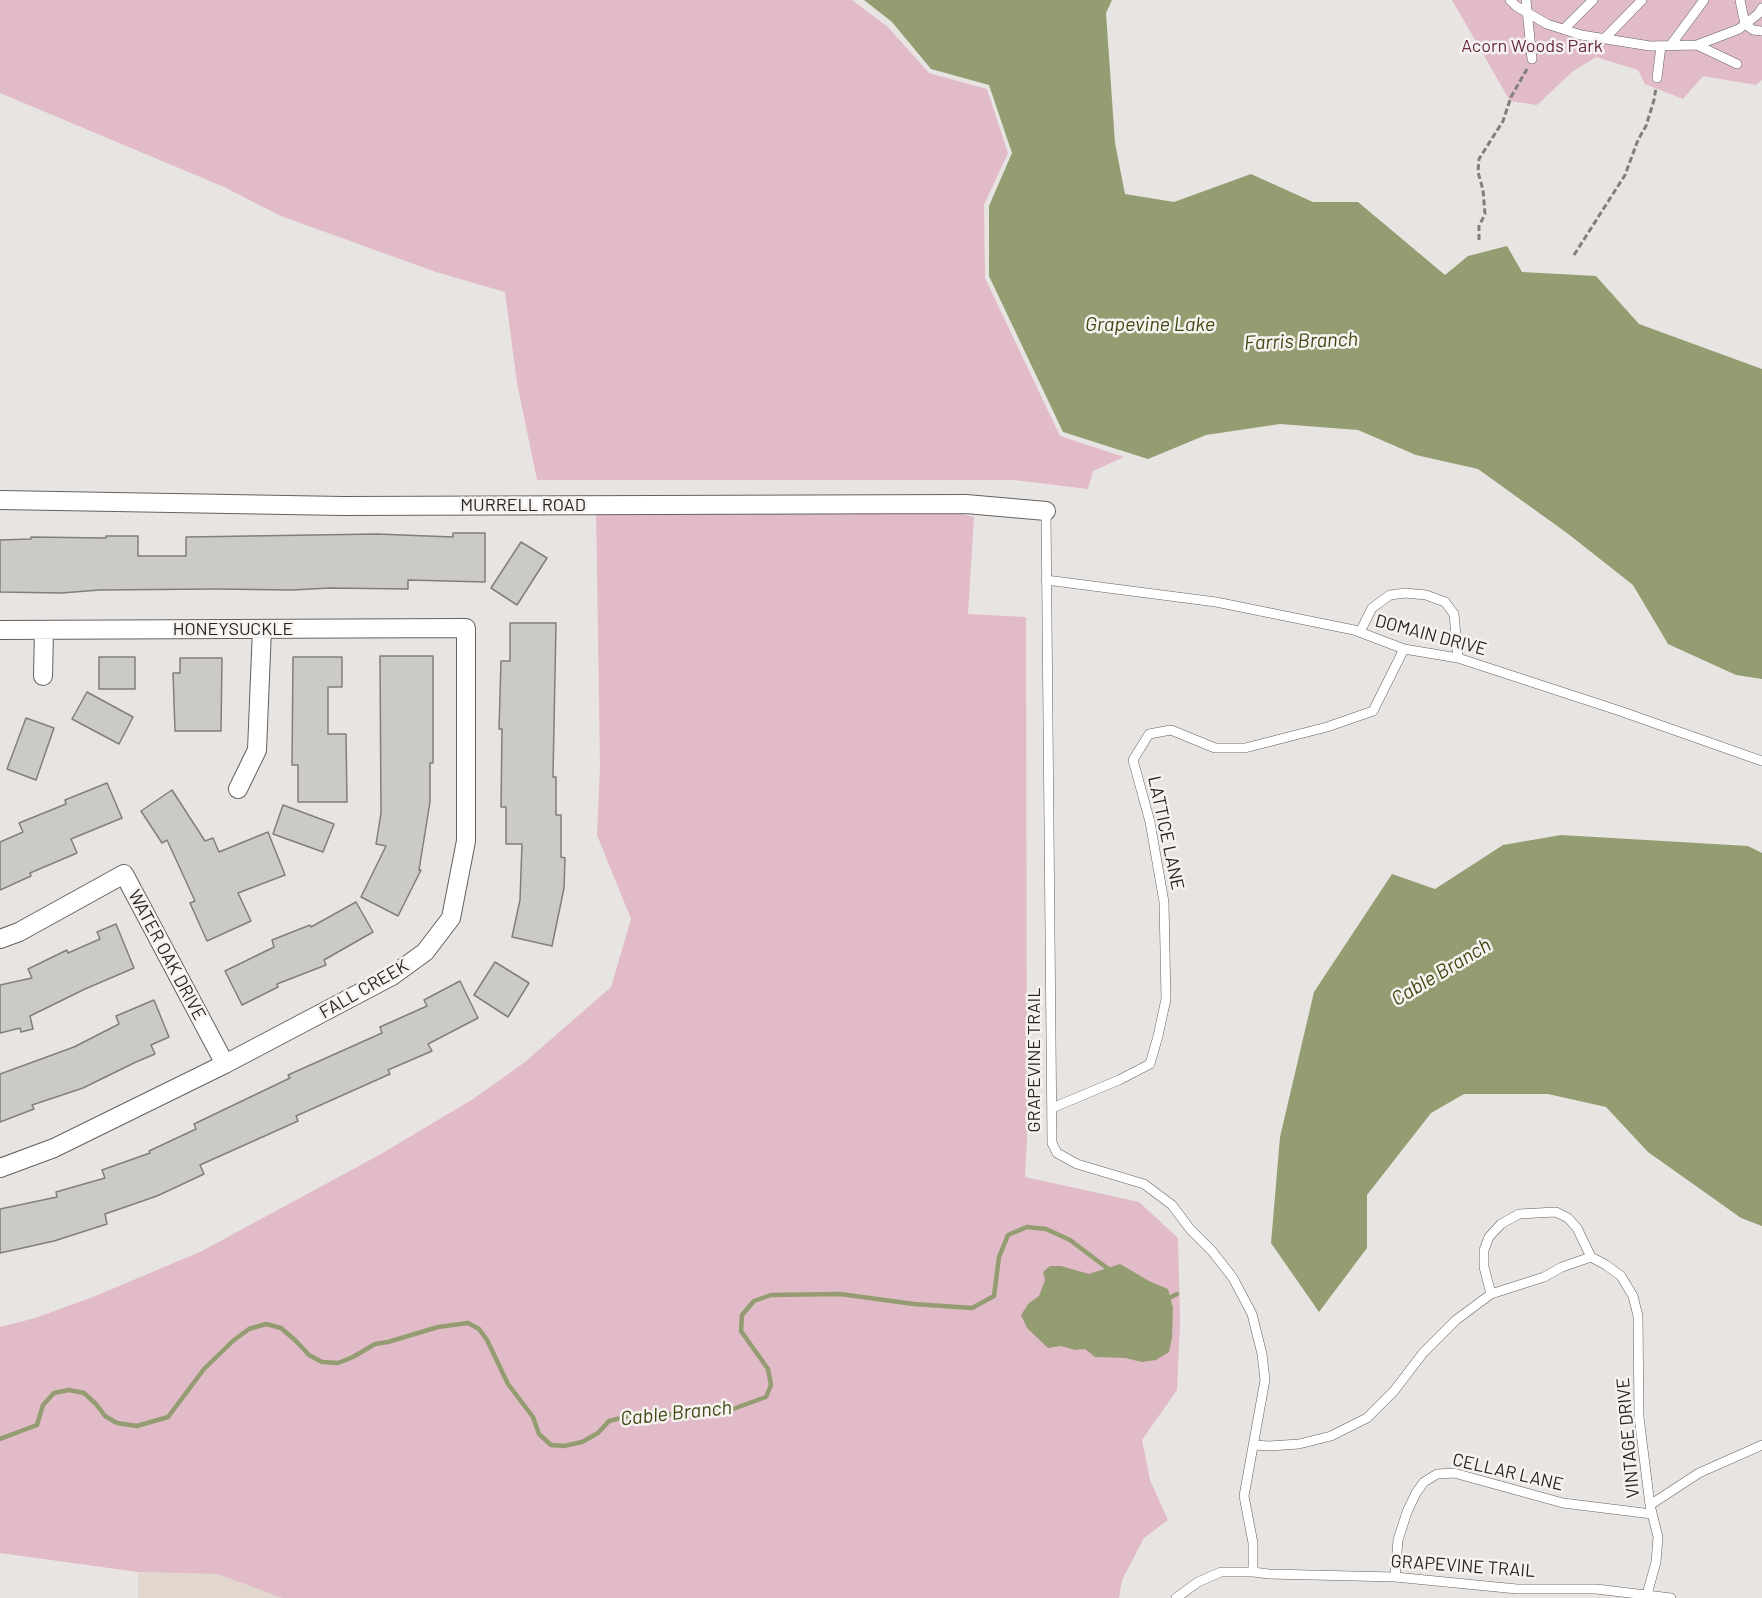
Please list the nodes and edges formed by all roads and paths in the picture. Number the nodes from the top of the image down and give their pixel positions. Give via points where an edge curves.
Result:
1 (1510, 0) edge
2 (1526, 0) edge
3 (1593, 0) edge
4 (1642, 0) edge
5 (1704, 0) edge
6 (1740, 0) edge
7 (1762, 8) edge
8 (1527, 13) junction
9 (1745, 24) junction
10 (1564, 29) junction
11 (1762, 31) edge
12 (1604, 39) junction
13 (1697, 45) junction
14 (1665, 46) junction
15 (1532, 59) joint
16 (1737, 64) dead end
17 (1657, 78) joint
18 (1479, 240) dead end
19 (1574, 255) dead end
20 (0, 500) edge
21 (1046, 512) joint
22 (1046, 580) junction
23 (466, 628) joint
24 (262, 629) junction
25 (0, 630) edge
26 (44, 630) junction
27 (1360, 632) junction
28 (1404, 649) junction
29 (1458, 658) junction
30 (43, 676) dead end
31 (1762, 761) edge
32 (238, 789) dead end
33 (0, 939) edge
34 (225, 1064) junction
35 (1052, 1108) junction
36 (0, 1168) edge
37 (1591, 1257) junction
38 (1491, 1294) junction
39 (1254, 1445) junction
40 (1762, 1445) edge
41 (1651, 1509) junction
42 (1253, 1572) junction
43 (1395, 1577) junction
44 (1647, 1597) edge
45 (1176, 1598) edge
46 (1671, 1598) edge

1 - 8 lane
2 - 8 lane
3 - 10 lane
4 - 12 lane
5 - 14 lane
6 - 9 lane
7 - 9 lane
8 - 10 lane
8 - 15 lane
9 - 11 lane
9 - 13 lane
10 - 12 lane
12 - 14 lane
13 - 14 lane
13 - 16 lane
14 - 17 lane
15 - 18 path via 1503,121 1479,159 1485,214 1479,226
17 - 19 path via 1646,126 1625,175
20 - 21 street, MURRELL ROAD via 343,506 966,504
21 - 22 lane, GRAPEVINE TRAIL
22 - 27 lane, DOMAIN DRIVE via 1216,602
22 - 35 lane, GRAPEVINE TRAIL
23 - 24 street, HONEYSUCKLE
23 - 34 street, FALL CREEK via 466,842 451,918 425,952 392,976
24 - 26 street, HONEYSUCKLE
24 - 32 street via 257,750
25 - 26 street, HONEYSUCKLE
26 - 30 street
27 - 28 lane, DOMAIN DRIVE
27 - 29 lane via 1372,608 1390,595 1426,594 1445,602 1454,614
28 - 29 lane, DOMAIN DRIVE
28 - 35 lane, LATTICE LANE via 1373,711 1327,727 1245,748 1215,748 1171,730 1149,734 1133,760 1150,822 1164,902 1166,999 1158,1036 1150,1064
29 - 31 lane, DOMAIN DRIVE
33 - 34 street, WATER OAK DRIVE via 124,874
34 - 36 street, FALL CREEK via 54,1148
35 - 39 lane, GRAPEVINE TRAIL via 1052,1143 1057,1153 1077,1164 1144,1184 1172,1205 1233,1278 1252,1314 1262,1354 1265,1380
37 - 38 lane
37 - 38 lane via 1568,1218 1556,1212 1519,1214 1501,1224 1484,1250
37 - 41 lane, VINTAGE DRIVE via 1621,1276 1633,1296 1638,1316 1639,1417
38 - 39 lane via 1456,1320 1423,1353 1395,1391 1367,1418 1331,1436 1299,1444
39 - 42 lane, GRAPEVINE TRAIL via 1244,1496 1253,1543
40 - 41 lane via 1699,1473
41 - 43 lane, CELLAR LANE via 1563,1503 1454,1473 1437,1474 1424,1482 1407,1512 1398,1540
41 - 44 lane, VINTAGE DRIVE via 1658,1537
42 - 43 lane, GRAPEVINE TRAIL
42 - 45 lane, GRAPEVINE TRAIL via 1221,1572
43 - 44 lane, GRAPEVINE TRAIL via 1517,1589 1596,1589
44 - 46 lane, GRAPEVINE TRAIL

